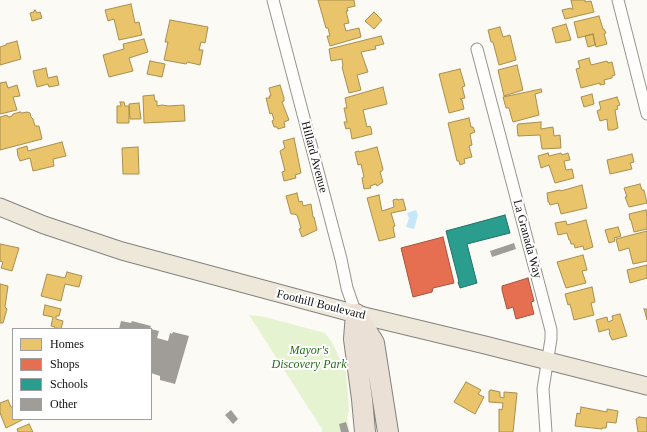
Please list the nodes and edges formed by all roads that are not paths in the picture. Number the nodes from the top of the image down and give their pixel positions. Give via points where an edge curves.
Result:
1 (273, 0) edge
2 (618, 0) edge
3 (477, 49) dead end
4 (647, 114) edge
5 (0, 207) edge
6 (356, 314) junction
7 (547, 361) junction
8 (647, 386) edge
9 (365, 432) edge
10 (388, 432) edge
11 (546, 432) edge

1 - 6 street, Hillard Avenue via 347,288
2 - 4 street
3 - 7 street, La Granada Way via 551,330
5 - 6 main road, Foothill Boulevard via 44,225 122,251
6 - 7 main road, Foothill Boulevard
6 - 9 highway, Hillard Avenue via 354,339
6 - 10 highway, Hillard Avenue via 374,343
7 - 8 main road, Foothill Boulevard
7 - 11 street, La Granada Way via 543,389

